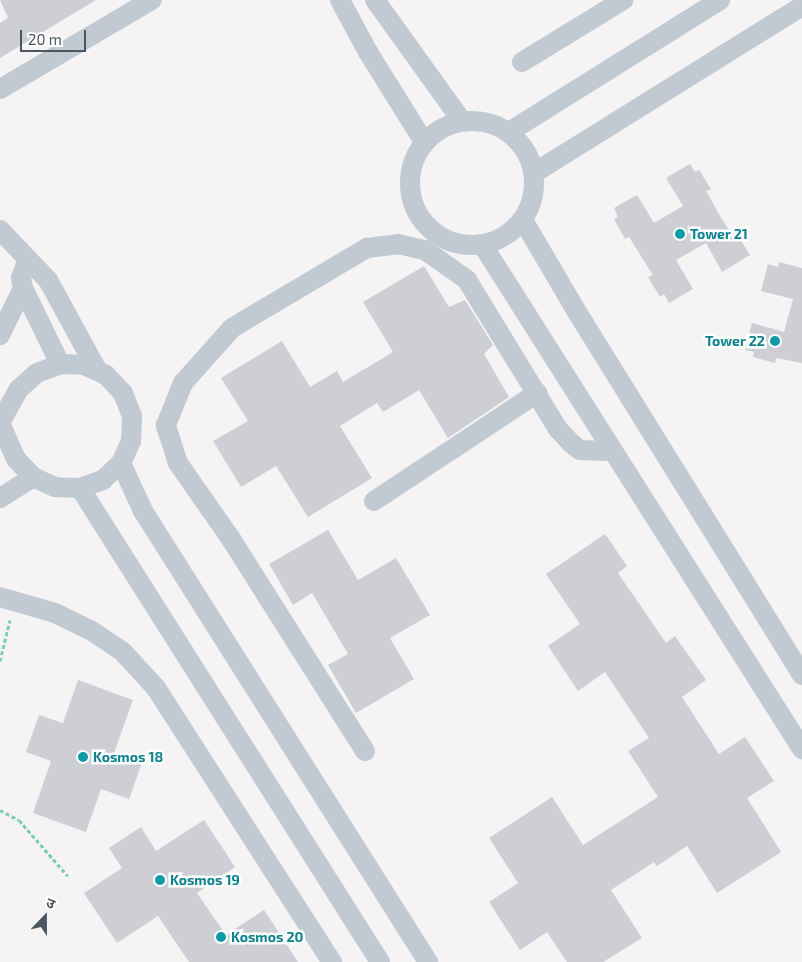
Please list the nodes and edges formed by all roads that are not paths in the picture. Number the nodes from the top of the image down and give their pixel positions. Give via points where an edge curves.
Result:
1 (152, 0) edge
2 (340, 0) edge
3 (374, 0) edge
4 (623, 0) edge
5 (720, 0) edge
6 (802, 6) edge
7 (522, 62) dead end
8 (0, 89) edge
9 (462, 121) junction
10 (508, 132) junction
11 (424, 142) junction
12 (534, 173) junction
13 (523, 220) junction
14 (0, 230) edge
15 (482, 244) junction
16 (27, 262) junction
17 (23, 288) junction
18 (0, 335) edge
19 (60, 364) junction
20 (96, 368) junction
21 (537, 393) junction
22 (613, 451) junction
23 (121, 463) junction
24 (33, 477) junction
25 (80, 488) junction
26 (0, 498) edge
27 (374, 501) dead end
28 (8, 598) edge
29 (802, 675) edge
30 (802, 749) edge
31 (365, 751) dead end
32 (332, 962) edge
33 (380, 962) edge
34 (428, 962) edge

1 - 8 street
2 - 11 street
3 - 9 street
4 - 7 street
5 - 10 street
6 - 12 street
9 - 10 street via 486,122
9 - 11 street via 439,129
10 - 12 street via 525,150
11 - 15 street via 411,168 410,192 418,216 435,233 458,244
12 - 13 street via 533,197
13 - 15 street via 505,236
13 - 29 street
14 - 16 street
15 - 22 street
16 - 17 street via 21,278
16 - 20 street via 48,280
17 - 18 street
17 - 19 street
19 - 20 street
19 - 24 street via 37,373 19,390 0,423 16,459
20 - 23 street via 123,393 132,416 131,441
21 - 22 street via 558,430 580,450
21 - 27 street
21 - 31 street via 467,280 426,250 398,244 367,248 232,328 183,383 166,425 178,463 232,539
22 - 30 street
23 - 25 street via 103,480
23 - 34 street via 143,511
24 - 25 street via 55,487
24 - 26 street
25 - 33 street
28 - 32 street via 55,613 92,630 123,652 156,688

